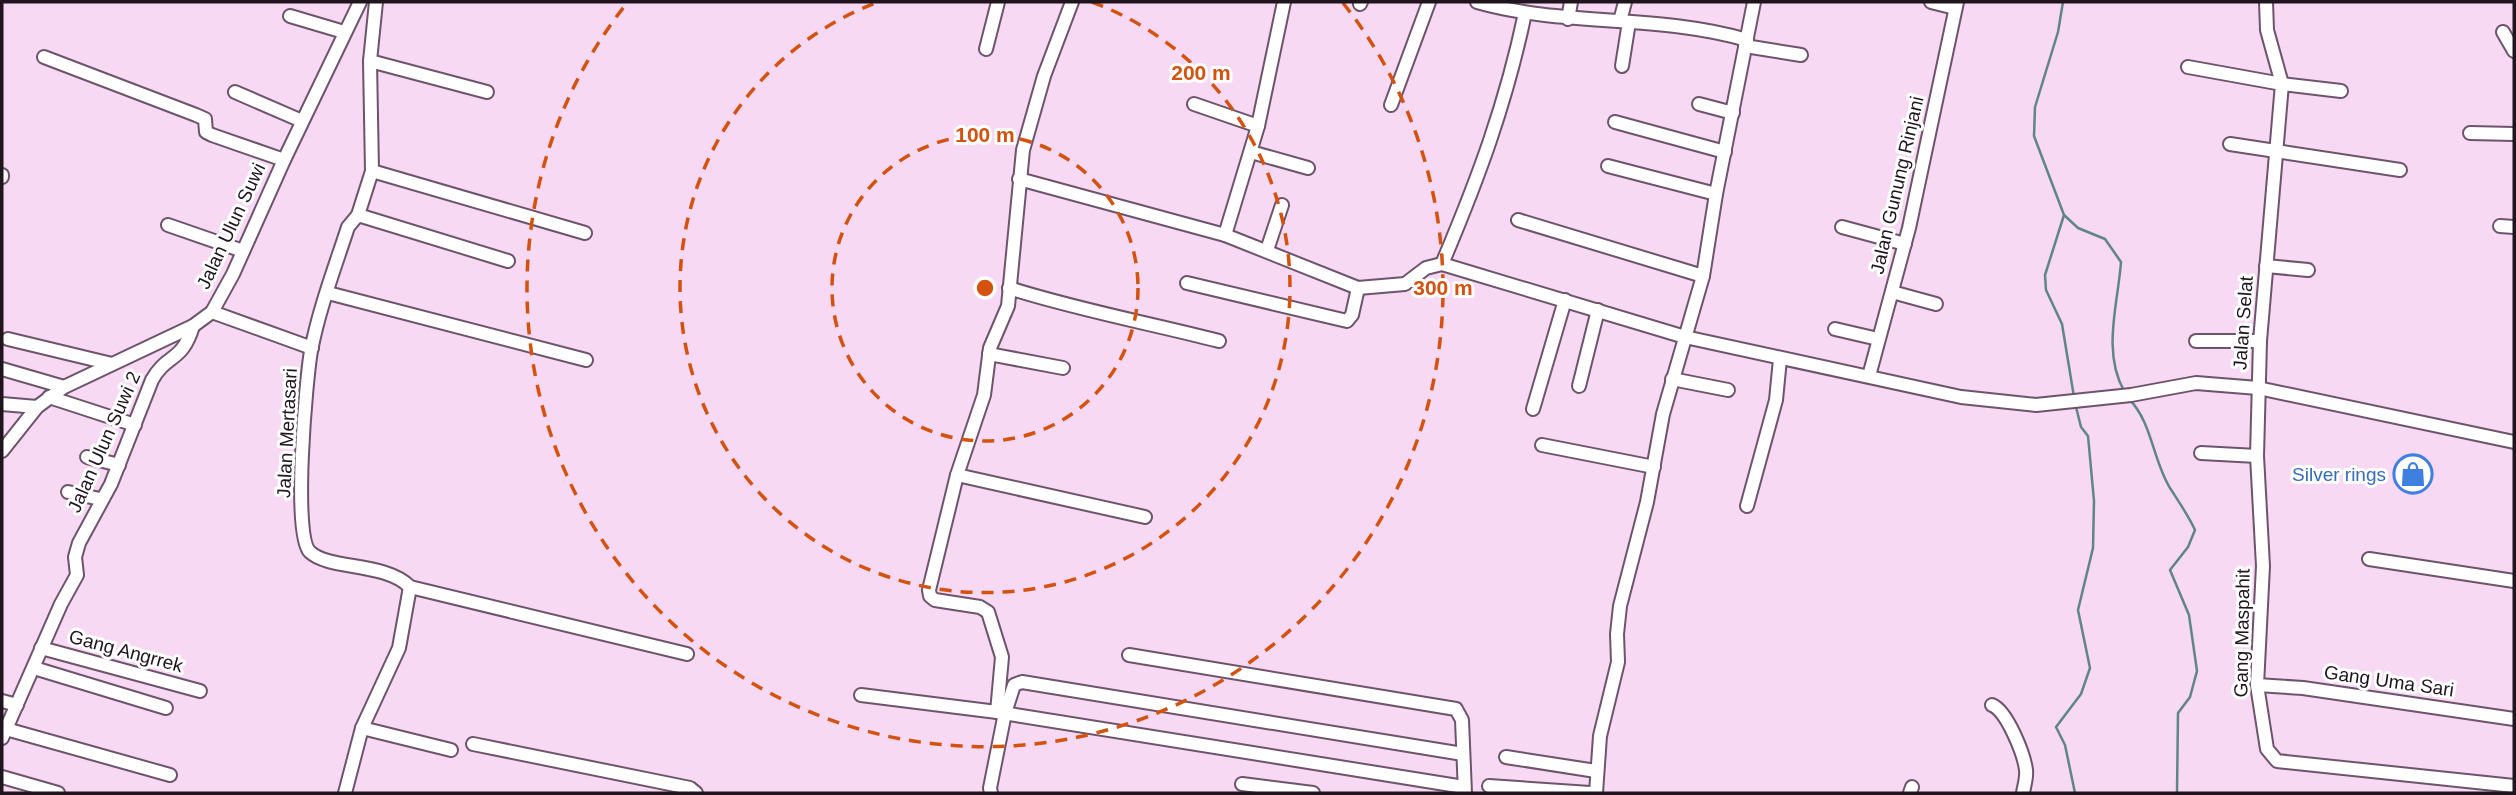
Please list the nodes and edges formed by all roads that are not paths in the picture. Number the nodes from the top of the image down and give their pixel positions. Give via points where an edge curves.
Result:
1 (360, 2) edge
2 (376, 2) edge
3 (998, 2) edge
4 (1072, 2) edge
5 (1284, 2) edge
6 (1429, 2) edge
7 (1477, 2) edge
8 (1571, 2) edge
9 (1625, 2) edge
10 (1754, 2) edge
11 (1931, 2) edge
12 (2266, 2) edge
13 (1956, 5) edge
14 (1525, 13) junction
15 (290, 16) dead end
16 (1568, 19) junction
17 (1625, 22) junction
18 (344, 32) junction
19 (2503, 32) dead end
20 (1746, 43) junction
21 (986, 49) dead end
22 (2514, 51) edge
23 (1801, 55) dead end
24 (44, 57) dead end
25 (370, 61) junction
26 (1622, 66) dead end
27 (2188, 67) dead end
28 (2282, 84) junction
29 (2341, 91) dead end
30 (235, 92) dead end
31 (487, 92) dead end
32 (1194, 104) dead end
33 (1699, 104) dead end
34 (1391, 105) dead end
35 (1733, 113) junction
36 (302, 121) junction
37 (1615, 122) dead end
38 (1258, 126) junction
39 (2470, 132) dead end
40 (2514, 134) edge
41 (2230, 144) dead end
42 (2277, 151) junction
43 (1251, 152) junction
44 (1725, 152) junction
45 (284, 160) junction
46 (1608, 166) dead end
47 (1308, 168) dead end
48 (2400, 170) dead end
49 (372, 171) junction
50 (1019, 179) junction
51 (1716, 194) junction
52 (1282, 205) dead end
53 (358, 215) junction
54 (1518, 220) dead end
55 (168, 225) dead end
56 (2500, 226) dead end
57 (1842, 227) dead end
58 (2514, 227) edge
59 (585, 233) dead end
60 (1225, 235) junction
61 (1905, 244) junction
62 (1267, 250) junction
63 (243, 251) junction
64 (508, 261) dead end
65 (1442, 264) junction
66 (2266, 266) junction
67 (2308, 270) dead end
68 (1703, 276) junction
69 (1187, 283) dead end
70 (1009, 288) junction
71 (1358, 288) junction
72 (1892, 292) junction
73 (328, 293) junction
74 (1565, 300) junction
75 (1936, 304) dead end
76 (1598, 310) junction
77 (212, 312) junction
78 (192, 326) junction
79 (1835, 329) dead end
80 (1685, 337) junction
81 (8, 339) dead end
82 (1878, 339) junction
83 (1219, 341) dead end
84 (2196, 341) dead end
85 (2260, 341) junction
86 (312, 348) junction
87 (989, 354) junction
88 (1780, 359) junction
89 (586, 360) dead end
90 (112, 364) junction
91 (1063, 368) dead end
92 (2, 369) edge
93 (1868, 376) junction
94 (1672, 379) junction
95 (1579, 386) dead end
96 (64, 387) junction
97 (2258, 388) junction
98 (1728, 390) dead end
99 (49, 397) junction
100 (2, 404) edge
101 (37, 408) junction
102 (1533, 409) dead end
103 (135, 425) junction
104 (2514, 442) edge
105 (1542, 444) dead end
106 (2, 451) edge
107 (2201, 453) dead end
108 (2257, 456) junction
109 (87, 457) dead end
110 (119, 466) junction
111 (1654, 467) junction
112 (957, 475) junction
113 (68, 492) dead end
114 (100, 499) junction
115 (1747, 506) dead end
116 (1145, 517) dead end
117 (2370, 559) dead end
118 (2514, 581) edge
119 (410, 587) junction
120 (41, 648) junction
121 (687, 654) dead end
122 (1129, 655) dead end
123 (34, 668) junction
124 (2257, 685) junction
125 (200, 691) dead end
126 (861, 695) dead end
127 (2, 701) edge
128 (17, 705) junction
129 (1993, 705) dead end
130 (166, 708) dead end
131 (1001, 713) junction
132 (2514, 719) edge
133 (362, 728) junction
134 (4, 734) edge
135 (473, 744) dead end
136 (451, 750) dead end
137 (1463, 754) junction
138 (1506, 757) dead end
139 (1596, 771) junction
140 (170, 775) dead end
141 (2, 777) edge
142 (1242, 784) dead end
143 (1489, 786) dead end
144 (2514, 786) edge
145 (1464, 790) edge
146 (58, 793) edge
147 (345, 793) edge
148 (696, 793) edge
149 (990, 793) edge
150 (1313, 793) edge
151 (1590, 793) edge
152 (1596, 793) edge
153 (2023, 793) edge

1 - 18 street, Jalan Ulun Suwi
2 - 25 street, Jalan Mertasari
3 - 21 street
4 - 50 street via 1044,76
5 - 38 street
6 - 34 street
7 - 14 street
8 - 16 street
9 - 17 street
10 - 20 street
11 - 13 street
12 - 28 street, Jalan Selat via 2267,30
13 - 61 street, Jalan Gunung Rinjani
14 - 16 street
14 - 65 street via 1486,161
15 - 18 street
16 - 17 street
17 - 20 street via 1714,32
17 - 26 street
18 - 36 street, Jalan Ulun Suwi
19 - 22 street
20 - 23 street
20 - 35 street
24 - 45 street via 196,115 205,119 206,132
25 - 31 street
25 - 49 street, Jalan Mertasari
27 - 28 street
28 - 29 street
28 - 42 street, Jalan Selat
30 - 36 street
32 - 38 street
33 - 35 street
35 - 44 street
36 - 45 street, Jalan Ulun Suwi
37 - 44 street
38 - 43 street
39 - 40 street
41 - 42 street
42 - 48 street
42 - 66 street, Jalan Selat
43 - 47 street
43 - 60 street
44 - 51 street
45 - 63 street, Jalan Ulun Suwi
46 - 51 street
49 - 53 street, Jalan Mertasari
49 - 59 street
50 - 60 street
50 - 70 street
51 - 68 street
52 - 62 street
53 - 64 street
53 - 73 street, Jalan Mertasari via 348,227
54 - 68 street
55 - 63 street
56 - 58 street
57 - 61 street
60 - 62 street
61 - 72 street, Jalan Gunung Rinjani
62 - 71 street
63 - 77 street, Jalan Ulun Suwi
65 - 71 street via 1426,268 1405,284
65 - 74 street
66 - 67 street
66 - 85 street, Jalan Selat
68 - 80 street
69 - 71 street via 1347,321
70 - 83 street via 1080,310
70 - 87 street via 1008,306
72 - 75 street
72 - 82 street, Jalan Gunung Rinjani
73 - 86 street, Jalan Mertasari
73 - 89 street
74 - 76 street
74 - 102 street
76 - 80 street
76 - 95 street
77 - 78 street, Jalan Ulun Suwi
77 - 86 street
78 - 90 street, Jalan Ulun Suwi
78 - 103 street, Jalan Ulun Suwi 2 via 183,352 161,367 152,380
79 - 82 street
80 - 88 street
80 - 94 street
81 - 90 street
82 - 93 street, Jalan Gunung Rinjani
84 - 85 street
85 - 97 street, Jalan Selat
86 - 119 street, Jalan Mertasari via 300,484 304,544 314,555 396,577
87 - 91 street
87 - 112 street via 984,395
88 - 93 street
88 - 115 street via 1768,436
90 - 96 street, Jalan Ulun Suwi
92 - 96 street
93 - 97 street via 2004,403 2060,403 2190,383
94 - 98 street
94 - 111 street
96 - 99 street, Jalan Ulun Suwi
97 - 104 street, Jalan Selat
97 - 108 street, Gang Maspahit
99 - 101 street, Jalan Ulun Suwi
99 - 103 street
100 - 101 street
101 - 106 street, Jalan Ulun Suwi
103 - 110 street, Jalan Ulun Suwi 2
105 - 111 street
107 - 108 street
108 - 124 street, Gang Maspahit via 2263,566
109 - 110 street
110 - 114 street, Jalan Ulun Suwi 2
111 - 139 street via 1620,606 1618,662
112 - 116 street
112 - 131 street via 929,593 935,600 988,612 1002,657
113 - 114 street
114 - 120 street, Jalan Ulun Suwi 2 via 76,550 73,586
117 - 118 street
119 - 121 street, Jalan Mertasari
119 - 133 street via 399,648
120 - 123 street, Jalan Ulun Suwi 2
120 - 125 street, Gang Angrrek
122 - 137 street via 1456,709 1462,720
123 - 128 street, Jalan Ulun Suwi 2
123 - 130 street
124 - 132 street, Gang Uma Sari
124 - 144 street, Gang Maspahit via 2267,750 2277,761
126 - 131 street
127 - 128 street
128 - 134 street, Jalan Ulun Suwi 2
129 - 153 street via 2005,713 2023,758
131 - 137 street via 1014,685 1022,682
131 - 145 street
131 - 149 street
133 - 136 street
133 - 147 street
134 - 140 street
135 - 148 street via 690,788
137 - 145 street
138 - 139 street
139 - 152 street
141 - 146 street
142 - 150 street
143 - 151 street

